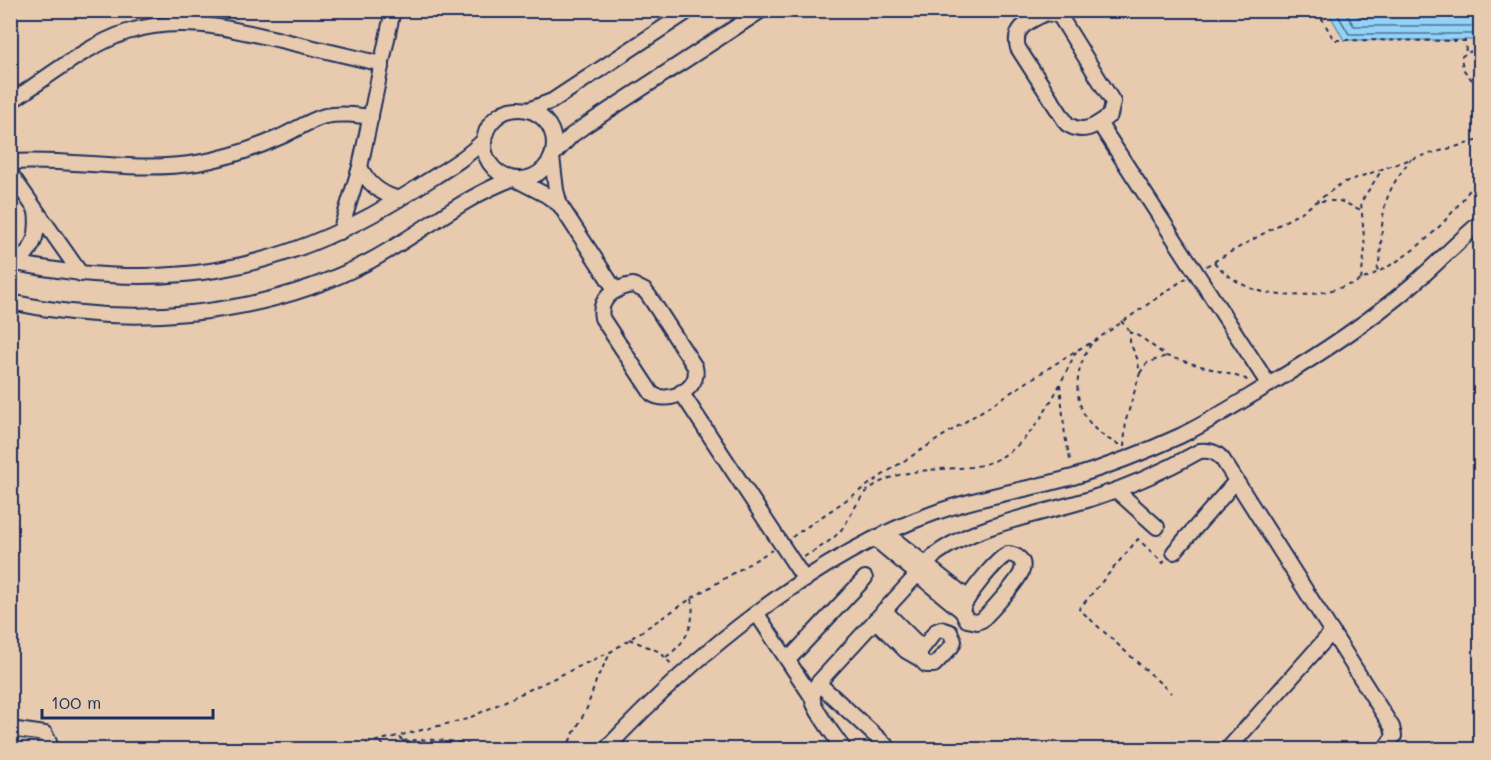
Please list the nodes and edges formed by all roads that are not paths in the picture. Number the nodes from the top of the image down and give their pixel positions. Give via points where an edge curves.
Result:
1 (393, 10) edge
2 (690, 10) edge
3 (762, 10) edge
4 (1028, 16) edge
5 (382, 64) junction
6 (10, 102) edge
7 (528, 110) junction
8 (371, 117) junction
9 (1099, 123) junction
10 (483, 141) junction
11 (552, 156) junction
12 (10, 162) edge
13 (360, 167) junction
14 (10, 172) edge
15 (514, 179) junction
16 (399, 199) junction
17 (560, 205) junction
18 (36, 211) junction
19 (1480, 223) edge
20 (340, 232) junction
21 (13, 262) edge
22 (81, 274) junction
23 (616, 291) junction
24 (10, 302) edge
25 (1269, 385) junction
26 (681, 392) junction
27 (1236, 481) junction
28 (1116, 490) junction
29 (1157, 527) dead end
30 (881, 536) junction
31 (1174, 552) road end
32 (920, 569) junction
33 (865, 578) dead end
34 (805, 580) junction
35 (968, 598) junction
36 (962, 611) junction
37 (757, 614) junction
38 (880, 615) junction
39 (1332, 632) junction
40 (921, 654) dead end
41 (788, 660) junction
42 (818, 683) junction
43 (812, 698) junction
44 (10, 729) edge
45 (10, 745) edge
46 (39, 749) edge
47 (605, 750) edge
48 (844, 750) edge
49 (891, 750) edge
50 (1227, 750) edge
51 (1384, 750) edge

1 - 5 street
2 - 7 street via 552,101
3 - 11 street via 583,126
4 - 9 street via 1046,13 1061,18 1111,96 1113,109
4 - 9 street via 1016,36 1018,48 1063,118 1079,130
5 - 6 street via 214,26 162,24 111,38
5 - 8 street
7 - 10 street via 498,115 485,131
7 - 11 street via 541,116 550,127 554,141
8 - 12 street via 327,116 238,153 178,166
8 - 13 street
9 - 25 street
10 - 15 street via 490,166
10 - 16 street
11 - 15 street via 537,174
11 - 17 street
13 - 16 street via 375,188
13 - 20 street
14 - 18 street
15 - 17 street
15 - 24 street via 490,188 369,261 282,296 189,313 145,316 58,311
16 - 20 street
17 - 23 street
18 - 21 street via 34,244
18 - 22 street
19 - 25 street via 1384,308
20 - 22 street via 275,257 226,269 146,277
21 - 22 street
23 - 26 street via 626,286 639,287 655,305 695,368 696,378
23 - 26 street via 601,306 606,323 652,394 668,399
25 - 30 street via 1181,436 1125,452 1073,477 959,504
26 - 34 street
27 - 28 street via 1219,455 1207,450
27 - 31 street
27 - 39 street
28 - 29 street
28 - 32 street via 972,533 947,545
30 - 32 street
30 - 34 street
32 - 35 street
32 - 36 street
32 - 38 street
33 - 41 street
34 - 37 street
35 - 36 street
35 - 36 street via 1003,556 1019,557 1022,573 982,620 967,620
37 - 41 street
37 - 47 street via 681,675
38 - 40 street via 910,655
38 - 42 street
39 - 50 street
39 - 51 street via 1392,727 1394,736
41 - 43 street
42 - 43 street
42 - 49 street
43 - 48 street
44 - 46 street via 45,734 49,742 46,748
45 - 46 street

